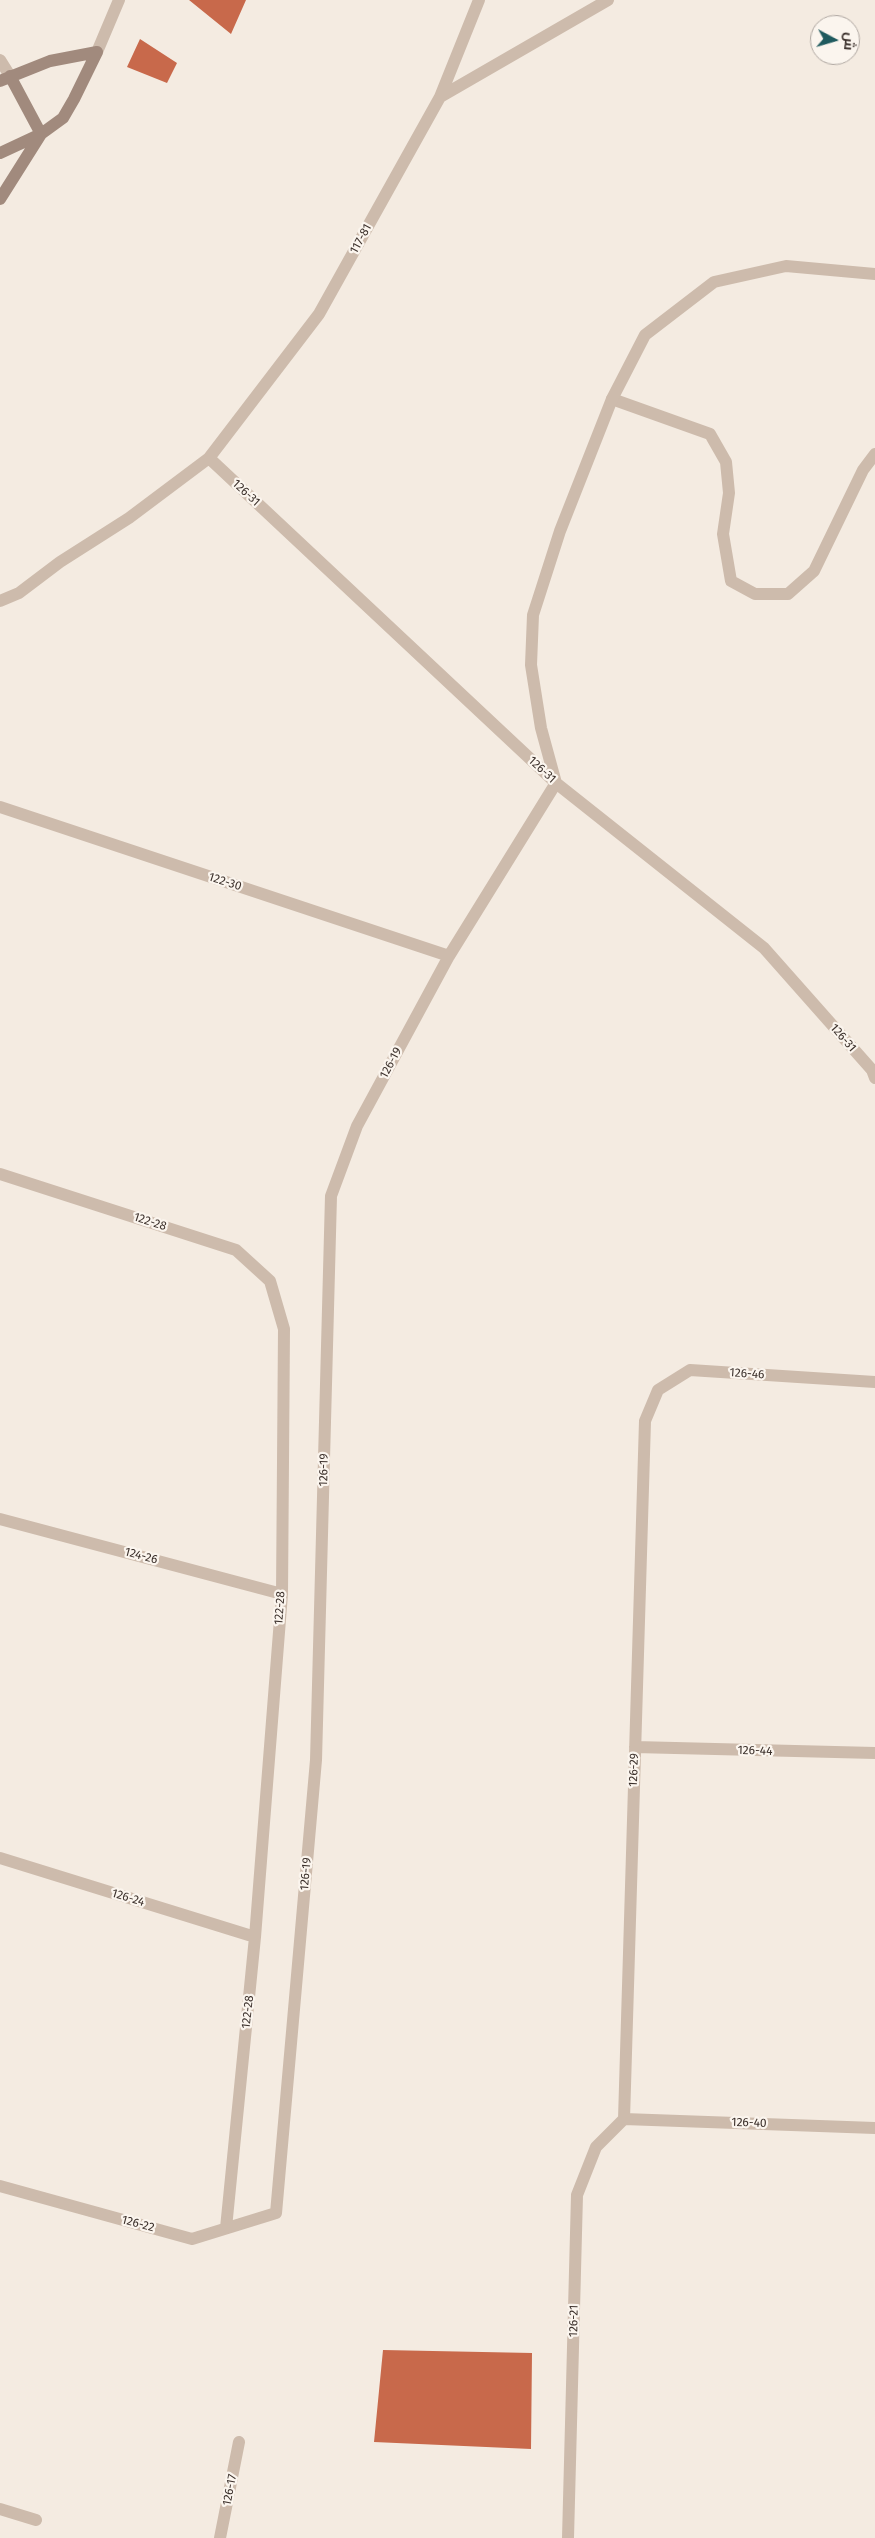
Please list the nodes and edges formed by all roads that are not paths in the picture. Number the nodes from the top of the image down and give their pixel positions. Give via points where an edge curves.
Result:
1 (119, 0) edge
2 (479, 0) edge
3 (608, 0) edge
4 (97, 52) junction
5 (0, 60) edge
6 (5, 78) edge
7 (440, 97) junction
8 (40, 134) junction
9 (0, 153) edge
10 (0, 199) edge
11 (875, 274) edge
12 (612, 399) junction
13 (875, 454) edge
14 (209, 458) junction
15 (0, 601) edge
16 (556, 783) junction
17 (0, 807) edge
18 (449, 956) junction
19 (875, 1078) edge
20 (0, 1174) edge
21 (875, 1382) edge
22 (645, 1421) joint
23 (0, 1518) edge
24 (282, 1594) junction
25 (635, 1747) junction
26 (875, 1753) edge
27 (0, 1858) edge
28 (256, 1937) junction
29 (624, 2119) junction
30 (875, 2128) edge
31 (0, 2186) edge
32 (276, 2214) joint
33 (226, 2228) junction
34 (239, 2442) dead end
35 (0, 2509) edge
36 (36, 2520) dead end
37 (220, 2538) edge
38 (568, 2538) edge

1 - 4 street
2 - 7 street, 117-81
3 - 7 street
4 - 6 main road via 50,61
4 - 8 main road via 63,118
5 - 6 street
6 - 8 main road
7 - 14 street, 117-81 via 319,314
8 - 9 main road
8 - 10 main road
11 - 12 street via 786,266 714,282 645,335
12 - 13 street via 710,434 726,462 729,493 723,534 732,581 755,594 788,594 814,571 863,470
12 - 16 street via 560,531 533,615 531,665 540,728
14 - 15 street, 117-81 via 129,518 60,562 19,593
14 - 16 street, 126-31
16 - 18 street, 126-19
16 - 19 street, 126-31 via 764,948 872,1070
17 - 18 street, 122-30
18 - 32 street, 126-19 via 357,1126 330,1196 316,1760
20 - 24 street, 122-28 via 236,1250 270,1281 284,1329
21 - 22 street, 126-46 via 690,1370 658,1390
22 - 25 street, 126-29
23 - 24 street, 124-26
24 - 28 street, 122-28
25 - 26 street, 126-44
25 - 29 street, 126-29
27 - 28 street, 126-24
28 - 33 street, 122-28
29 - 30 street, 126-40
29 - 38 street, 126-21 via 596,2147 576,2195
31 - 33 street, 126-22 via 192,2238
32 - 33 street, 126-22
34 - 37 street, 126-17
35 - 36 street

